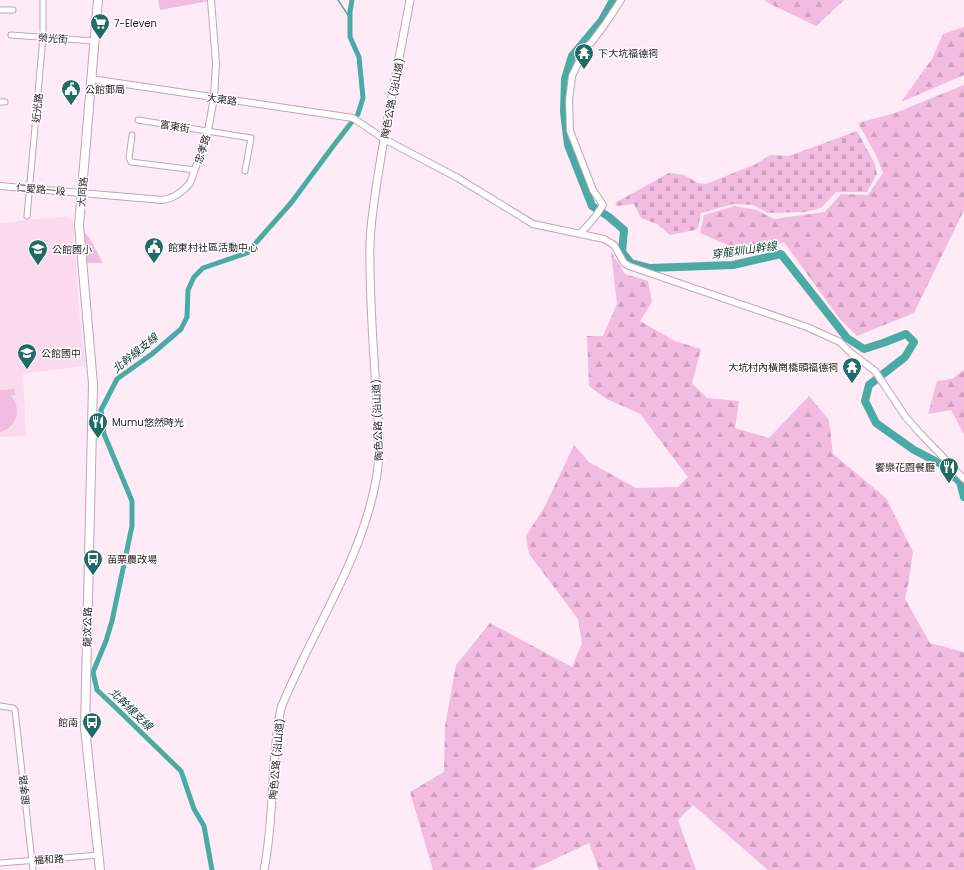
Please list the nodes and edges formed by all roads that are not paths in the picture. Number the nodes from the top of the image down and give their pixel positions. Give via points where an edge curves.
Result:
1 (43, 0) edge
2 (98, 0) edge
3 (211, 0) edge
4 (410, 0) edge
5 (621, 0) edge
6 (0, 10) edge
7 (13, 10) dead end
8 (11, 35) dead end
9 (43, 37) junction
10 (94, 41) junction
11 (91, 79) junction
12 (214, 98) junction
13 (138, 120) dead end
14 (208, 131) junction
15 (132, 135) dead end
16 (384, 139) junction
17 (195, 170) junction
18 (245, 171) dead end
19 (0, 186) edge
20 (29, 188) junction
21 (82, 192) junction
22 (27, 216) dead end
23 (580, 234) junction
24 (93, 384) joint
25 (964, 479) edge
26 (0, 706) edge
27 (99, 855) junction
28 (32, 860) junction
29 (0, 863) edge
30 (32, 870) edge
31 (100, 870) edge
32 (264, 870) edge

1 - 9 street, 近光路
2 - 10 main road, 大同路
3 - 12 street, 忠孝路 via 216,63
4 - 16 main road, 陶色公路 (沿山道)
5 - 23 street via 586,47 572,76 569,100 570,131 593,190 603,205
6 - 7 street
8 - 9 street, 榮光街
9 - 10 street, 榮光街
9 - 20 street, 近光路
10 - 11 main road, 大同路
11 - 12 street, 大東路
11 - 21 main road, 大同路
12 - 14 street, 忠孝路
12 - 16 street, 大東路 via 353,118
13 - 14 street, 富東街
14 - 17 street, 忠孝路
14 - 18 street, 富東街 via 251,138
15 - 17 street via 129,158 131,162
16 - 23 street via 458,178 534,224
16 - 32 main road, 陶色公路 (沿山道) via 370,240 370,288 379,430 376,484 360,538 281,708 273,760 270,832
17 - 21 street, 忠孝路 via 185,189 178,195 162,200
19 - 20 street, 仁愛路一段
20 - 21 street, 仁愛路一段
20 - 22 street, 近光路
21 - 24 main road, 大同路 via 80,248
23 - 25 street via 604,239 614,245 624,263 629,266 807,327 840,342 875,371 918,432
24 - 27 main road, 龍汶公路 via 85,728
26 - 28 street, 館孝路 via 15,710
27 - 28 street, 福和路
27 - 31 main road, 龍汶公路
28 - 29 street, 福和路
28 - 30 street, 館孝路

